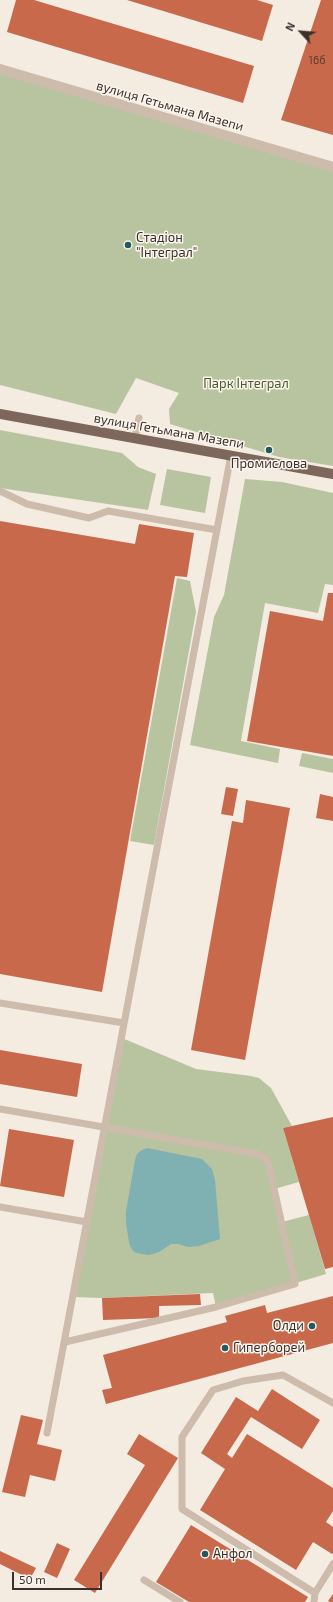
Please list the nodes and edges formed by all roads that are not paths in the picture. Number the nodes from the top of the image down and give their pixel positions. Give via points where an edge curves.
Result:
1 (0, 69) edge
2 (333, 167) edge
3 (0, 414) edge
4 (139, 418) dead end
5 (135, 438) junction
6 (231, 455) junction
7 (333, 474) edge
8 (0, 491) edge
9 (217, 530) junction
10 (0, 1003) edge
11 (124, 1023) junction
12 (0, 1109) edge
13 (104, 1127) junction
14 (0, 1206) edge
15 (87, 1222) junction
16 (65, 1342) junction
17 (333, 1403) edge
18 (48, 1433) dead end
19 (333, 1564) edge
20 (144, 1580) dead end
21 (315, 1593) junction
22 (180, 1602) edge
23 (314, 1602) edge

1 - 2 street, вулиця Гетьмана Мазепи
3 - 5 main road, вулиця Гетьмана Мазепи
4 - 5 lane
5 - 6 main road, вулиця Гетьмана Мазепи
6 - 7 main road, вулиця Гетьмана Мазепи
6 - 9 lane
8 - 9 lane via 27,504 89,518 108,511
9 - 11 lane
10 - 11 lane
11 - 13 lane
12 - 13 lane
13 - 15 lane
13 - 16 lane via 264,1157 268,1161 295,1284 216,1307
14 - 15 lane
15 - 16 lane
16 - 18 lane
17 - 21 lane via 283,1376 243,1381 212,1390 182,1437 182,1509
19 - 21 lane
20 - 22 lane
21 - 23 lane

